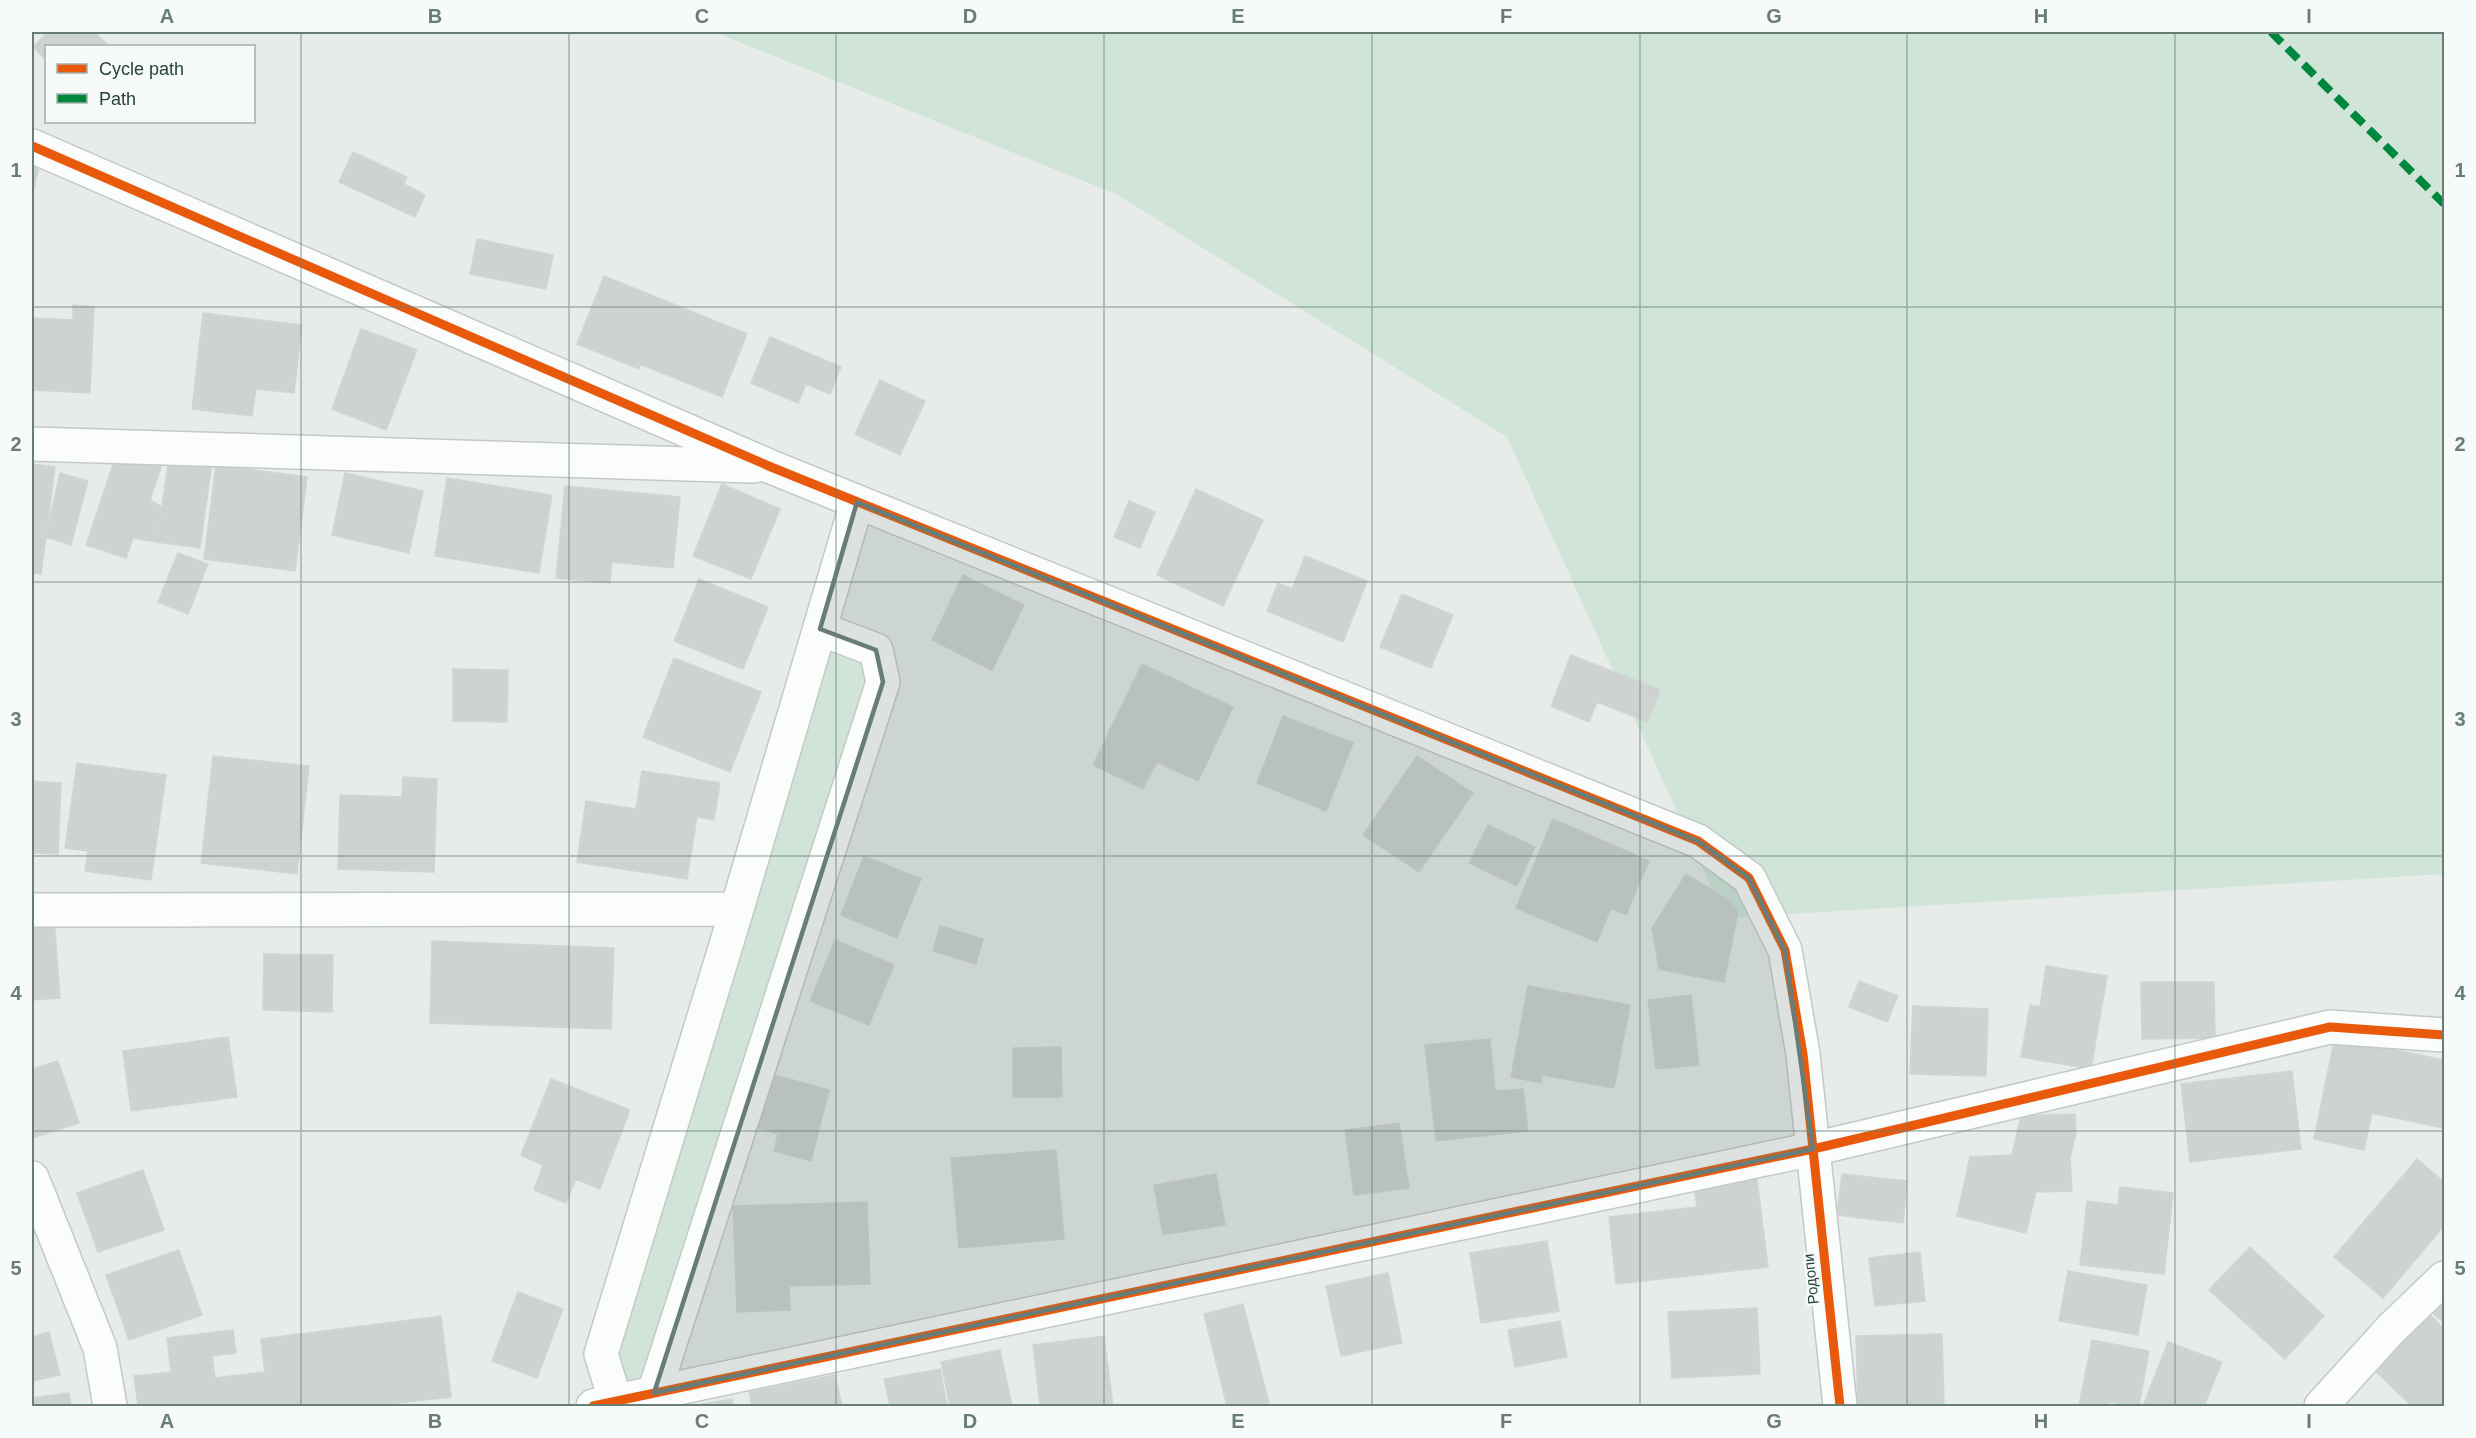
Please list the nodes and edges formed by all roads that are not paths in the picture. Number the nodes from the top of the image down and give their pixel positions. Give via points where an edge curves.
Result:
1 (32, 146) edge
2 (32, 444) edge
3 (771, 466) junction
4 (857, 502) junction
5 (820, 629) junction
6 (32, 909) edge
7 (737, 909) junction
8 (2445, 1035) edge
9 (1813, 1149) junction
10 (32, 1178) edge
11 (2445, 1278) edge
12 (654, 1393) junction
13 (609, 1405) edge
14 (110, 1407) edge
15 (1839, 1407) edge
16 (2321, 1407) edge

1 - 3 street, Родопи
2 - 3 street
3 - 4 street, Родопи
4 - 5 street
4 - 9 street, Родопи via 1698,841 1749,878 1785,950 1803,1054
5 - 7 street
5 - 12 street via 876,650 883,682
6 - 7 street
7 - 13 street via 601,1354
8 - 9 street via 2330,1027
9 - 12 street
9 - 15 street, Родопи
10 - 14 street via 100,1348
11 - 16 street via 2391,1329
12 - 13 street

